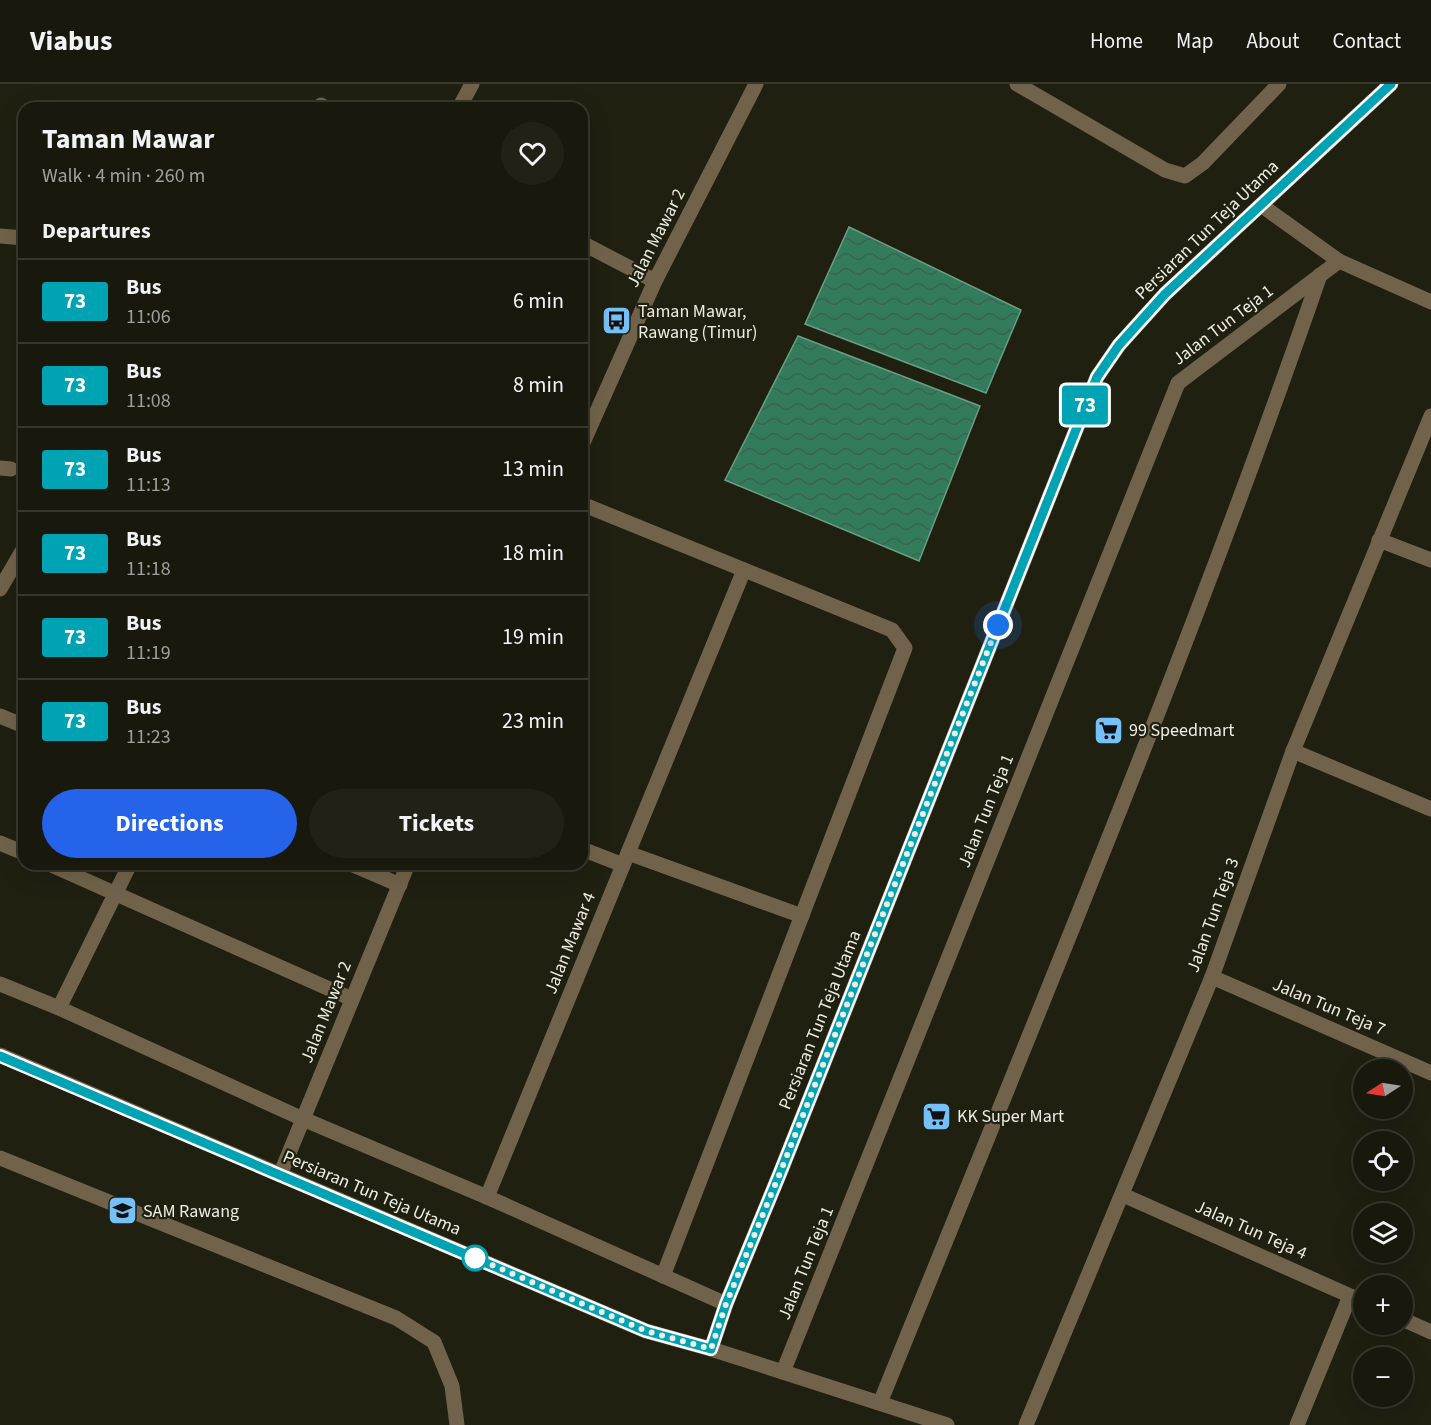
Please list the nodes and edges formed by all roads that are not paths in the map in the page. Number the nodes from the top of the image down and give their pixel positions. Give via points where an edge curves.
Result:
1 (472, 84) edge
2 (756, 84) edge
3 (1017, 84) edge
4 (1279, 84) edge
5 (1391, 84) edge
6 (462, 102) edge
7 (1261, 205) junction
8 (0, 236) edge
9 (18, 238) edge
10 (588, 246) edge
11 (1339, 261) junction
12 (1320, 275) junction
13 (655, 281) junction
14 (1431, 302) edge
15 (1431, 416) edge
16 (588, 432) edge
17 (588, 506) edge
18 (1379, 540) junction
19 (18, 558) edge
20 (1431, 561) edge
21 (744, 570) junction
22 (0, 589) edge
23 (0, 716) edge
24 (18, 724) edge
25 (1293, 751) junction
26 (1431, 809) edge
27 (0, 843) edge
28 (18, 850) edge
29 (588, 850) edge
30 (625, 859) junction
31 (63, 870) edge
32 (127, 870) edge
33 (365, 870) edge
34 (406, 870) edge
35 (400, 885) junction
36 (116, 893) junction
37 (802, 916) junction
38 (1212, 978) junction
39 (0, 984) edge
40 (352, 999) junction
41 (59, 1008) junction
42 (0, 1056) edge
43 (1431, 1072) edge
44 (303, 1119) junction
45 (0, 1158) edge
46 (280, 1175) junction
47 (1123, 1195) junction
48 (487, 1197) junction
49 (663, 1276) junction
50 (1353, 1297) edge
51 (726, 1304) junction
52 (1353, 1307) edge
53 (1413, 1324) edge
54 (1431, 1332) edge
55 (711, 1349) junction
56 (783, 1372) junction
57 (880, 1403) junction
58 (457, 1425) edge
59 (947, 1425) edge
60 (1026, 1425) edge
61 (1297, 1425) edge

1 - 6 street
2 - 13 street, Jalan Mawar 2
3 - 4 street via 1165,170 1185,176 1203,163
5 - 7 street, Persiaran Tun Teja Utama
7 - 11 street
7 - 51 street, Persiaran Tun Teja Utama via 1165,294 1119,345 1097,377
8 - 9 street
10 - 13 street
11 - 12 street, Jalan Tun Teja 1
11 - 14 street
12 - 56 street, Jalan Tun Teja 1 via 1178,383
12 - 57 street via 1213,570
13 - 16 street, Jalan Mawar 2
15 - 18 street, Jalan Tun Teja 3
17 - 21 street
18 - 20 street
18 - 25 street, Jalan Tun Teja 3
19 - 22 street
21 - 30 street, Jalan Mawar 4
21 - 37 street via 892,630 905,648
23 - 24 street
25 - 26 street
25 - 38 street, Jalan Tun Teja 3
27 - 28 street
29 - 30 street
30 - 37 street
30 - 48 street, Jalan Mawar 4
31 - 36 street
32 - 36 street
33 - 35 street
34 - 35 street, Jalan Mawar 2
35 - 40 street, Jalan Mawar 2
36 - 40 street
36 - 41 street
37 - 49 street
38 - 43 street, Jalan Tun Teja 7
38 - 47 street, Jalan Tun Teja 3
39 - 41 street
40 - 44 street, Jalan Mawar 2
41 - 44 street
42 - 46 street, Persiaran Tun Teja Utama
44 - 46 street, Jalan Mawar 2
44 - 48 street
45 - 58 street via 396,1318 434,1342 452,1386
46 - 55 street, Persiaran Tun Teja Utama via 646,1331
47 - 50 street, Jalan Tun Teja 4
47 - 60 street, Jalan Tun Teja 3
48 - 49 street
49 - 51 street
51 - 55 street, Persiaran Tun Teja Utama
52 - 61 street
53 - 54 street
55 - 56 street
56 - 57 street
57 - 59 street

